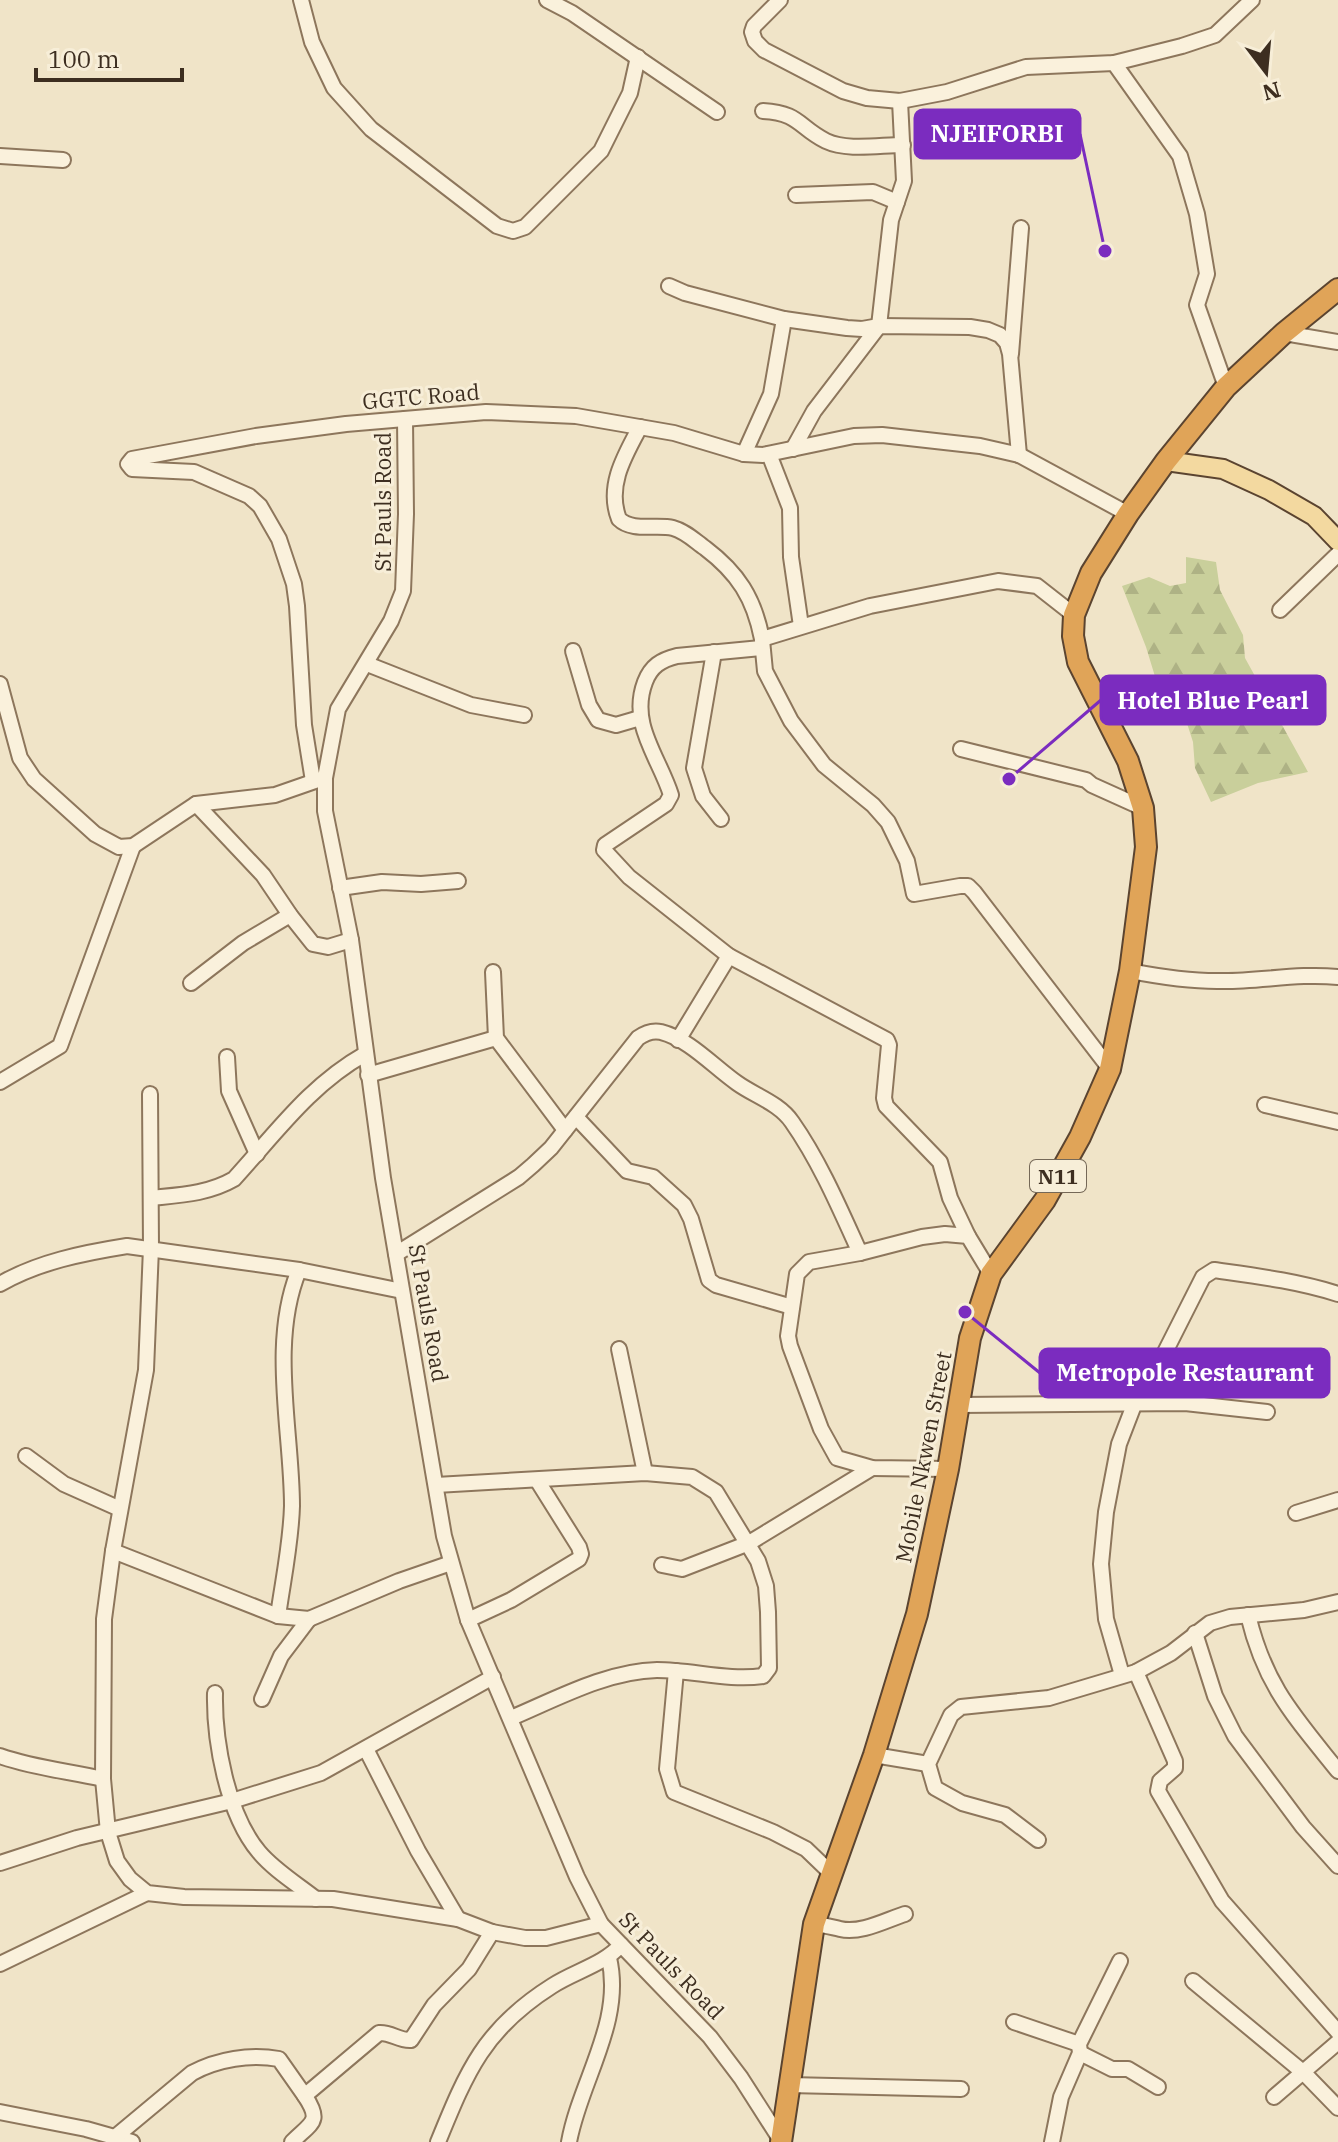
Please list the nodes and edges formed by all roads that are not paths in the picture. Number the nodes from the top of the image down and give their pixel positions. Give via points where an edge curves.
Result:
1 (301, 0) edge
2 (547, 0) edge
3 (780, 0) edge
4 (1252, 0) edge
5 (638, 57) junction
6 (1114, 63) junction
7 (900, 101) junction
8 (763, 111) dead end
9 (717, 112) dead end
10 (903, 145) junction
11 (0, 156) edge
12 (63, 160) dead end
13 (796, 195) dead end
14 (897, 202) junction
15 (1021, 228) dead end
16 (669, 286) dead end
17 (1338, 289) edge
18 (784, 319) junction
19 (879, 326) junction
20 (1284, 333) junction
21 (1338, 342) edge
22 (1010, 354) junction
23 (1226, 387) junction
24 (405, 419) junction
25 (640, 427) junction
26 (793, 449) junction
27 (744, 454) junction
28 (769, 454) junction
29 (1019, 455) junction
30 (1166, 461) junction
31 (1128, 514) junction
32 (1338, 541) edge
33 (1338, 554) edge
34 (1280, 610) dead end
35 (1074, 615) junction
36 (801, 626) junction
37 (762, 644) junction
38 (573, 651) dead end
39 (714, 652) junction
40 (367, 664) junction
41 (0, 684) edge
42 (524, 715) dead end
43 (640, 718) junction
44 (961, 749) dead end
45 (319, 780) junction
46 (196, 804) junction
47 (1143, 808) junction
48 (721, 819) dead end
49 (133, 846) junction
50 (458, 881) dead end
51 (340, 888) junction
52 (290, 915) junction
53 (351, 940) junction
54 (729, 956) junction
55 (1130, 971) junction
56 (493, 972) dead end
57 (1338, 977) edge
58 (191, 983) dead end
59 (496, 1038) junction
60 (678, 1040) junction
61 (365, 1054) junction
62 (227, 1057) dead end
63 (1110, 1069) junction
64 (368, 1075) junction
65 (0, 1082) edge
66 (150, 1094) dead end
67 (1265, 1105) dead end
68 (576, 1117) junction
69 (1338, 1122) edge
70 (565, 1130) junction
71 (257, 1154) junction
72 (151, 1198) junction
73 (968, 1236) junction
74 (151, 1248) junction
75 (860, 1253) junction
76 (396, 1254) junction
77 (299, 1270) junction
78 (991, 1274) junction
79 (0, 1284) edge
80 (402, 1291) junction
81 (1338, 1294) edge
82 (792, 1307) junction
83 (619, 1349) dead end
84 (959, 1405) junction
85 (1134, 1405) junction
86 (1267, 1412) dead end
87 (26, 1456) dead end
88 (872, 1468) junction
89 (948, 1469) junction
90 (645, 1473) junction
91 (537, 1480) junction
92 (436, 1485) junction
93 (1338, 1500) edge
94 (120, 1509) junction
95 (1296, 1513) dead end
96 (749, 1543) junction
97 (113, 1551) junction
98 (451, 1563) junction
99 (662, 1565) dead end
100 (1338, 1602) edge
101 (1248, 1615) junction
102 (278, 1616) junction
103 (309, 1619) junction
104 (468, 1620) junction
105 (1195, 1633) junction
106 (676, 1671) junction
107 (1129, 1674) junction
108 (493, 1677) junction
109 (215, 1693) dead end
110 (262, 1699) dead end
111 (511, 1718) junction
112 (366, 1749) junction
113 (874, 1755) junction
114 (0, 1756) edge
115 (928, 1764) junction
116 (1338, 1771) edge
117 (103, 1779) junction
118 (232, 1801) junction
119 (108, 1832) junction
120 (1038, 1840) dead end
121 (0, 1863) edge
122 (1338, 1866) edge
123 (832, 1874) junction
124 (147, 1893) junction
125 (316, 1899) junction
126 (905, 1914) dead end
127 (458, 1919) junction
128 (601, 1924) junction
129 (814, 1924) junction
130 (492, 1932) junction
131 (621, 1945) junction
132 (609, 1958) junction
133 (1120, 1961) dead end
134 (0, 1964) edge
135 (1193, 1981) dead end
136 (1014, 2022) dead end
137 (1338, 2032) edge
138 (1338, 2042) edge
139 (1080, 2048) junction
140 (1304, 2073) junction
141 (789, 2085) junction
142 (1158, 2087) dead end
143 (961, 2089) dead end
144 (305, 2096) junction
145 (1274, 2097) dead end
146 (1338, 2108) edge
147 (0, 2112) edge
148 (114, 2138) junction
149 (780, 2141) edge
150 (132, 2142) edge
151 (292, 2142) edge
152 (438, 2142) edge
153 (569, 2142) edge
154 (1052, 2142) edge

1 - 5 street via 312,42 334,88 371,129 497,226 513,231 525,227 601,151 630,93
2 - 5 street
3 - 7 street via 752,32 764,50 843,91
4 - 6 street via 1215,35
5 - 9 street
6 - 7 street via 1026,67
6 - 23 street via 1180,156 1207,274 1197,305
7 - 10 street
8 - 10 street via 792,116 828,142
10 - 14 street via 904,181
11 - 12 street
13 - 14 street via 873,192
14 - 19 street
15 - 22 street
16 - 18 street
17 - 20 highway, Mobile Nkwen Street / N11
18 - 19 street via 862,329
18 - 27 street via 771,394
19 - 22 street via 988,330 1000,335
19 - 26 street via 814,411
20 - 21 street
20 - 23 highway, Mobile Nkwen Street / N11
22 - 29 street
23 - 30 highway, Mobile Nkwen Street / N11
24 - 25 street, GGTC Road via 486,412 576,416
24 - 40 street, St Pauls Road via 403,591
24 - 45 street, GGTC Road via 256,436 146,455 128,464 142,471 205,475 260,506 294,584 304,725
25 - 27 street, GGTC Road
25 - 37 street via 617,475 619,519 628,525 673,528 724,562 749,594
26 - 28 street, GGTC Road
26 - 29 street, GGTC Road via 882,435
27 - 28 street, GGTC Road
28 - 36 street via 790,508
29 - 31 street, GGTC Road
30 - 31 highway, Mobile Nkwen Street / N11
30 - 32 main road via 1223,469 1269,490 1314,516
31 - 35 highway, Mobile Nkwen Street / N11 via 1091,573
33 - 34 street
35 - 36 street via 1037,586 998,581 870,606
35 - 47 highway, Mobile Nkwen Street / N11 via 1078,662 1128,761
36 - 37 street
37 - 39 street
37 - 63 street via 770,683 791,721 824,765 888,822 907,861 914,894 968,886
38 - 43 street via 598,720 616,725
39 - 43 street via 664,659 651,668
39 - 48 street via 694,768 703,796
40 - 42 street via 471,705
40 - 45 street, St Pauls Road via 338,709
41 - 49 street via 20,758 34,779 95,834 119,847
43 - 54 street via 671,795 604,850 629,877
44 - 47 street via 1086,780
45 - 46 street via 275,795
45 - 51 street, St Pauls Road
46 - 49 street
46 - 52 street via 263,875
47 - 55 highway, Mobile Nkwen Street / N11 via 1146,847
49 - 65 street via 60,1046
50 - 51 street
51 - 53 street, St Pauls Road
52 - 53 street via 313,944
52 - 58 street
53 - 61 street, St Pauls Road
54 - 60 street
54 - 73 street via 887,1040 886,1106 940,1162
55 - 57 street via 1181,981
55 - 63 highway, Mobile Nkwen Street / N11
56 - 59 street
59 - 64 street
59 - 70 street
60 - 68 street via 659,1031 638,1038
60 - 75 street via 793,1123
61 - 64 street, St Pauls Road
61 - 71 street via 307,1096
62 - 71 street via 229,1091
63 - 78 highway, Mobile Nkwen Street / N11 via 1045,1200
64 - 76 street, St Pauls Road
66 - 72 street
67 - 69 street
68 - 70 street
68 - 82 street via 627,1171 653,1177 684,1205 709,1280
70 - 76 street via 519,1177
71 - 72 street via 220,1188
72 - 74 street
73 - 75 street via 922,1237
73 - 78 street
74 - 77 street
74 - 79 street via 127,1246 69,1257
74 - 94 street via 146,1370
75 - 82 street via 801,1267
76 - 80 street, St Pauls Road
77 - 80 street
77 - 102 street via 290,1297 286,1343 284,1401 292,1506
78 - 84 highway, Mobile Nkwen Street / N11 via 970,1338
80 - 92 street, St Pauls Road
81 - 85 street via 1214,1270 1203,1277 1147,1395
82 - 88 street via 790,1346 821,1429 837,1458
83 - 90 street
84 - 85 street
84 - 89 highway, Mobile Nkwen Street / N11
85 - 86 street via 1185,1403
85 - 107 street via 1119,1444 1101,1564 1106,1619
87 - 94 street via 64,1484
88 - 89 street
88 - 96 street
89 - 113 highway, Mobile Nkwen Street / N11 via 917,1614
90 - 91 street
90 - 96 street via 692,1477 716,1492
91 - 92 street
91 - 104 street via 579,1547 579,1559
92 - 98 street, St Pauls Road
93 - 95 street
94 - 97 street
96 - 99 street via 682,1569
96 - 106 street via 766,1586 769,1668 754,1677
97 - 102 street
97 - 117 street via 104,1619
98 - 103 street
98 - 104 street, St Pauls Road
100 - 101 street
101 - 105 street via 1210,1623
101 - 116 street via 1275,1690
102 - 103 street
103 - 110 street via 281,1656
104 - 108 street, St Pauls Road
105 - 107 street via 1171,1653
105 - 122 street via 1215,1696 1235,1736
106 - 111 street via 615,1677
106 - 123 street via 667,1769 674,1792 806,1849
107 - 115 street via 1049,1698 961,1707 951,1715
107 - 137 street via 1175,1761 1158,1791 1187,1844 1222,1901
108 - 111 street, St Pauls Road
108 - 112 street
109 - 118 street via 219,1747
111 - 128 street, St Pauls Road
112 - 118 street via 321,1773
112 - 127 street
113 - 115 street
113 - 123 highway, Mobile Nkwen Street / N11
114 - 117 street
115 - 120 street via 935,1788 962,1803 1005,1815
117 - 119 street
118 - 119 street
118 - 125 street via 260,1853
119 - 121 street
119 - 124 street via 117,1861
123 - 129 highway, Mobile Nkwen Street / N11
124 - 125 street
124 - 134 street
125 - 127 street
126 - 129 street via 844,1930
127 - 130 street
128 - 130 street via 546,1938
128 - 131 street, St Pauls Road
129 - 141 highway, Mobile Nkwen Street / N11
130 - 144 street via 411,2040 379,2033
131 - 132 street
131 - 149 street, St Pauls Road via 710,2037
132 - 152 street via 553,1985 499,2030 464,2079
132 - 153 street via 614,1988 608,2017
133 - 139 street
135 - 140 street
136 - 139 street
138 - 140 street
139 - 142 street via 1112,2069 1128,2069
139 - 154 street via 1061,2097
140 - 145 street
140 - 146 street
141 - 143 street
141 - 149 highway, Mobile Nkwen Street / N11
144 - 148 street via 279,2059 233,2059 192,2073
144 - 151 street via 315,2117
147 - 148 street
148 - 150 street

